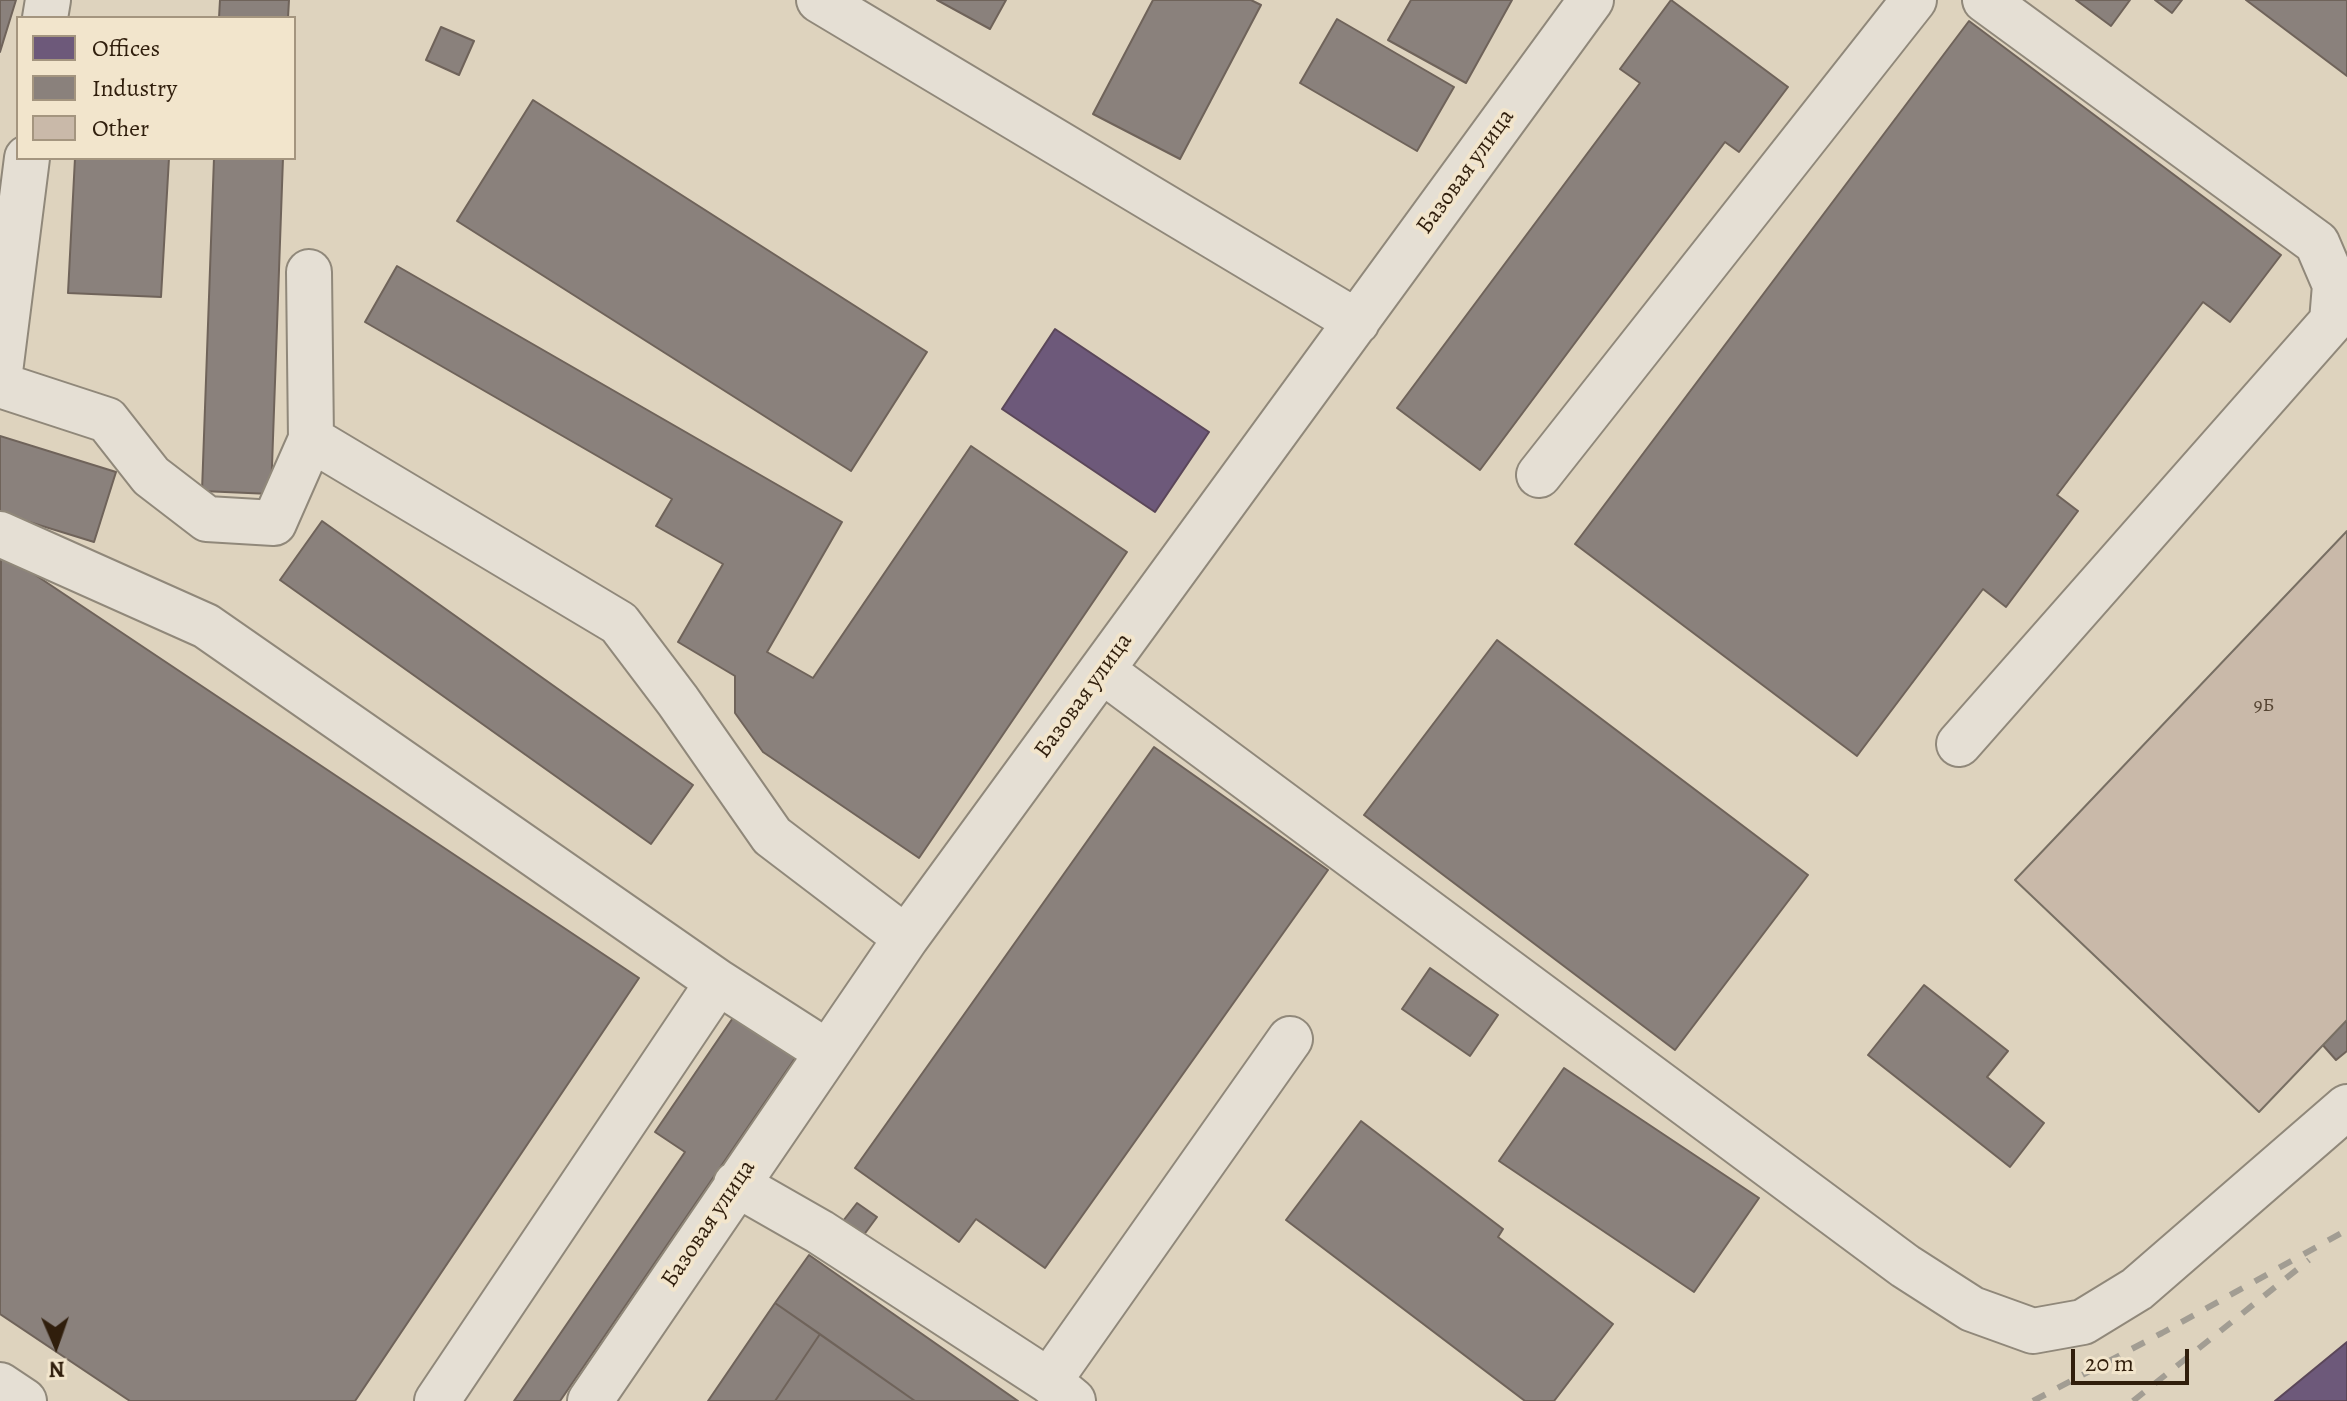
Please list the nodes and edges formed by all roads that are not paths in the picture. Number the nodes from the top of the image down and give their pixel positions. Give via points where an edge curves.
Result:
1 (819, 0) edge
2 (1591, 0) edge
3 (1914, 0) edge
4 (1985, 0) edge
5 (27, 160) edge
6 (309, 272) dead end
7 (1357, 322) junction
8 (0, 372) edge
9 (0, 385) edge
10 (311, 439) junction
11 (1539, 475) dead end
12 (0, 534) edge
13 (1103, 671) junction
14 (1959, 744) dead end
15 (906, 938) junction
16 (718, 982) junction
17 (1290, 1039) dead end
18 (827, 1052) junction
19 (2347, 1107) edge
20 (736, 1184) junction
21 (0, 1385) edge
22 (1061, 1391) edge
23 (24, 1401) edge
24 (437, 1401) edge
25 (590, 1401) edge

1 - 7 street
2 - 7 street, Базовая улица
3 - 11 street
4 - 14 street via 2317,243 2335,285 2332,321
5 - 8 street
6 - 10 street
7 - 13 street, Базовая улица
9 - 10 street via 107,420 151,476 207,519 274,523
10 - 15 street via 619,623 772,836
12 - 16 street via 206,626
13 - 15 street, Базовая улица
13 - 19 street via 1905,1266 1972,1309 2033,1331 2083,1322 2137,1289
15 - 18 street, Базовая улица
16 - 18 street
16 - 24 street
17 - 22 street
18 - 20 street, Базовая улица
20 - 22 street via 820,1232
20 - 25 street, Базовая улица
21 - 23 street

